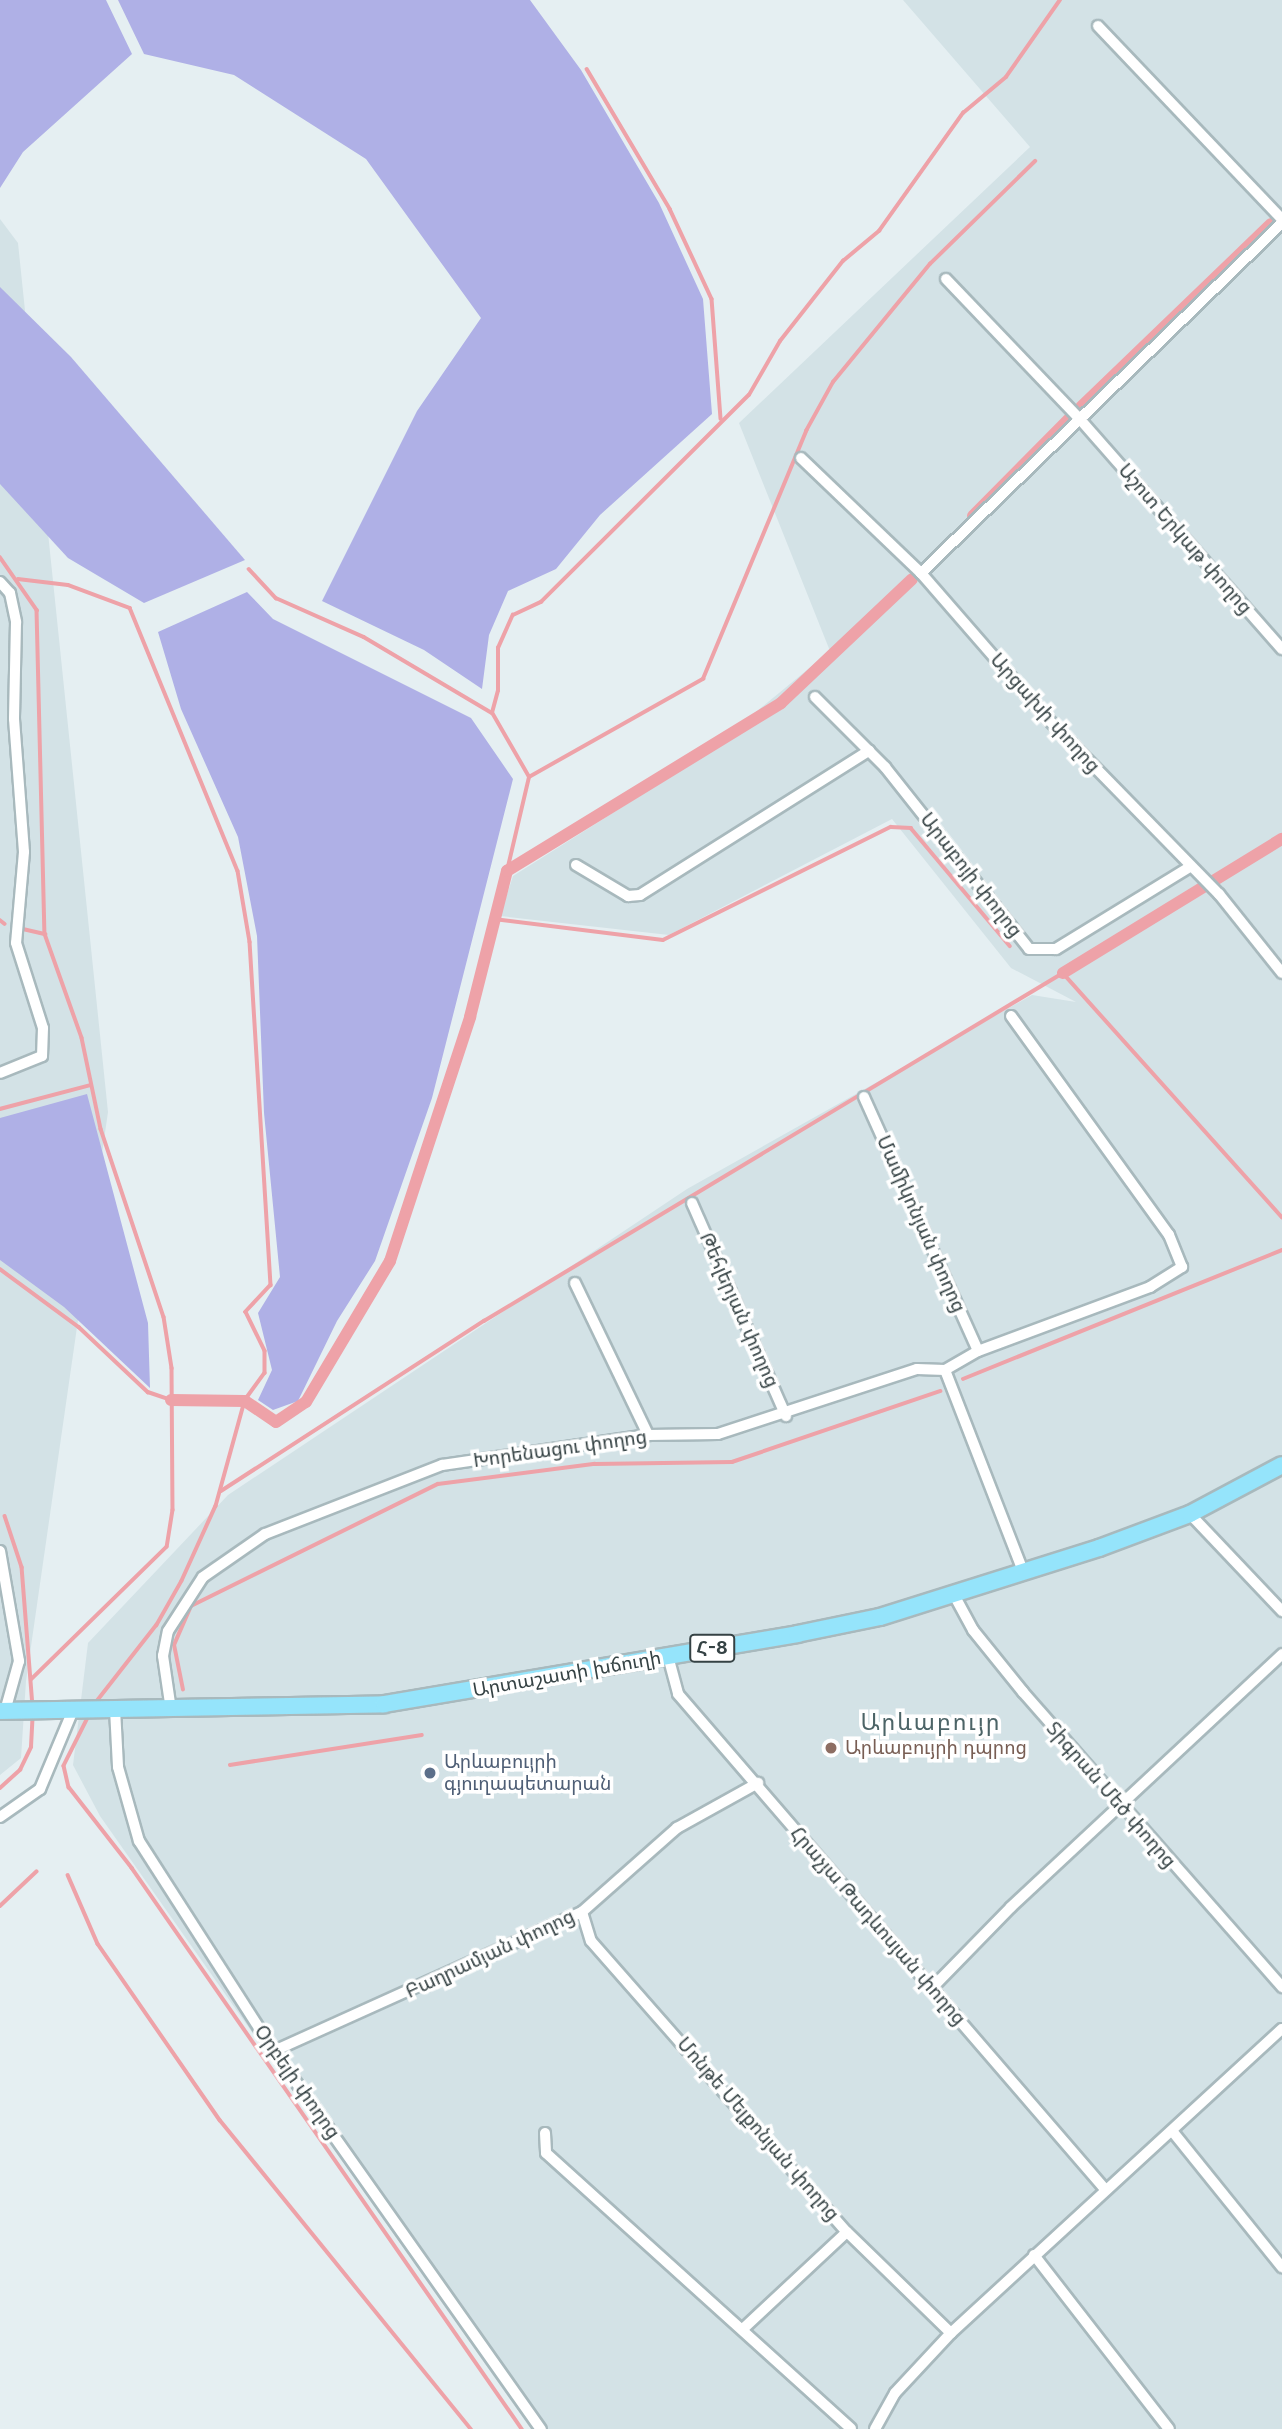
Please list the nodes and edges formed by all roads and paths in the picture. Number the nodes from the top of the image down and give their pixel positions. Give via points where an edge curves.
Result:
1 (1098, 26) dead end
2 (1282, 221) edge
3 (946, 279) dead end
4 (1078, 417) junction
5 (802, 458) dead end
6 (921, 573) junction
7 (0, 582) edge
8 (1282, 649) edge
9 (815, 697) dead end
10 (869, 751) junction
11 (576, 865) dead end
12 (1190, 867) junction
13 (1282, 973) edge
14 (1011, 1016) dead end
15 (0, 1073) edge
16 (864, 1097) dead end
17 (692, 1203) dead end
18 (575, 1283) dead end
19 (978, 1351) junction
20 (945, 1370) junction
21 (786, 1416) junction
22 (648, 1435) junction
23 (1282, 1465) edge
24 (1190, 1514) junction
25 (0, 1551) edge
26 (1023, 1571) junction
27 (953, 1593) junction
28 (1282, 1611) edge
29 (1282, 1654) edge
30 (668, 1656) junction
31 (115, 1709) junction
32 (73, 1710) junction
33 (172, 1710) junction
34 (2, 1711) edge
35 (758, 1783) junction
36 (1119, 1806) junction
37 (0, 1817) edge
38 (582, 1912) junction
39 (932, 1987) junction
40 (1282, 1987) edge
41 (1282, 2029) edge
42 (274, 2051) junction
43 (1173, 2132) junction
44 (545, 2133) dead end
45 (1104, 2188) junction
46 (847, 2232) junction
47 (1034, 2255) junction
48 (1282, 2267) edge
49 (745, 2327) junction
50 (951, 2333) junction
51 (541, 2429) edge
52 (851, 2429) edge
53 (875, 2429) edge
54 (1169, 2429) edge

1 - 2 street
2 - 4 street
3 - 4 street
4 - 6 street
4 - 8 street, Աշոտ Երկաթ փողոց
5 - 6 street, Արցախի փողոց
6 - 12 street, Արցախի փողոց via 1046,717
7 - 15 street via 10,593 16,622 14,719 24,852 16,943 43,1028 42,1055
9 - 10 street, Արաբոյի փողոց
10 - 11 street via 640,895 628,896
10 - 12 street, Արաբոյի փողոց via 1029,949 1056,949
12 - 13 street, Արցախի փողոց via 1219,894
14 - 19 street, Խորենացու փողոց via 1169,1235 1182,1267 1104,1306
16 - 19 street, Մամիկոնյան փողոց
17 - 21 street, Թեհլերյան փողոց
18 - 22 street
19 - 20 street, Խորենացու փողոց
20 - 21 street, Խորենացու փողոց via 917,1369
20 - 26 street
21 - 22 street, Խորենացու փողոց via 688,1438
22 - 33 street, Խորենացու փողոց via 410,1474 232,1553 203,1577 168,1631 163,1656
23 - 24 main road, Արտաշատի խճուղի / Հ-8
24 - 26 main road, Արտաշատի խճուղի / Հ-8
24 - 28 street
25 - 34 street via 19,1661
26 - 27 main road, Արտաշատի խճուղի / Հ-8
27 - 30 main road, Արտաշատի խճուղի / Հ-8 via 852,1623
27 - 36 street, Տիգրան Մեծ փողոց via 972,1630
29 - 36 street
30 - 33 main road, Արտաշատի խճուղի / Հ-8 via 384,1704
30 - 35 street, Հրաչյա Թադևոսյան փողոց via 678,1694
31 - 32 main road, Հ-8
31 - 33 main road, Արտաշատի խճուղի / Հ-8
31 - 42 street, Օրբելի փողոց via 118,1767 139,1841
32 - 34 main road, Հ-8
32 - 37 street via 40,1788
35 - 38 street, Բաղրամյան փողոց via 677,1828
35 - 39 street, Հրաչյա Թադևոսյան փողոց
36 - 39 street
36 - 40 street, Տիգրան Մեծ փողոց
38 - 42 street, Բաղրամյան փողոց
38 - 46 street, Մոնթե Մելքոնյան փողոց via 591,1941
39 - 45 street, Հրաչյա Թադևոսյան փողոց
41 - 43 street
42 - 51 street, Օրբելի փողոց
43 - 45 street
43 - 48 street
44 - 49 street via 546,2153 666,2265
45 - 47 street
46 - 49 street
46 - 50 street, Մոնթե Մելքոնյան փողոց
47 - 50 street
47 - 54 street
49 - 52 street
50 - 53 street via 895,2393

